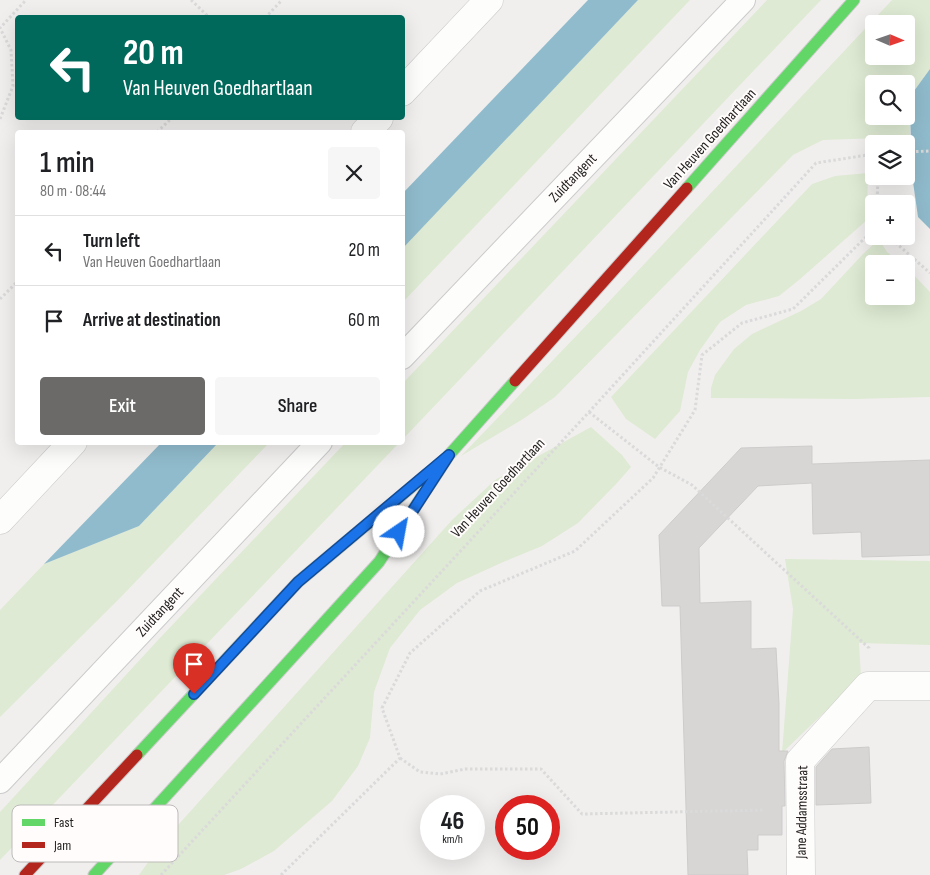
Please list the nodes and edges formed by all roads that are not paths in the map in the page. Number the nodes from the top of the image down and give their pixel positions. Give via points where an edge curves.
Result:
1 (743, 0) edge
2 (854, 0) edge
3 (478, 4) edge
4 (405, 89) edge
5 (377, 120) edge
6 (366, 130) edge
7 (405, 353) edge
8 (70, 445) edge
9 (317, 445) edge
10 (449, 455) junction
11 (0, 520) edge
12 (930, 686) edge
13 (0, 781) edge
14 (90, 805) edge
15 (158, 805) edge
16 (37, 862) edge
17 (106, 862) edge
18 (25, 875) edge
19 (94, 875) edge
20 (801, 875) edge

1 - 7 lane, Zuidtangent
2 - 10 main road, Van Heuven Goedhartlaan
3 - 4 street
5 - 6 street
8 - 11 street
9 - 13 lane, Zuidtangent
10 - 14 main road, Van Heuven Goedhartlaan via 298,582
10 - 15 main road, Van Heuven Goedhartlaan via 379,562
12 - 20 street, Jane Addamsstraat via 868,686 800,761
16 - 18 main road, Van Heuven Goedhartlaan
17 - 19 main road, Van Heuven Goedhartlaan

